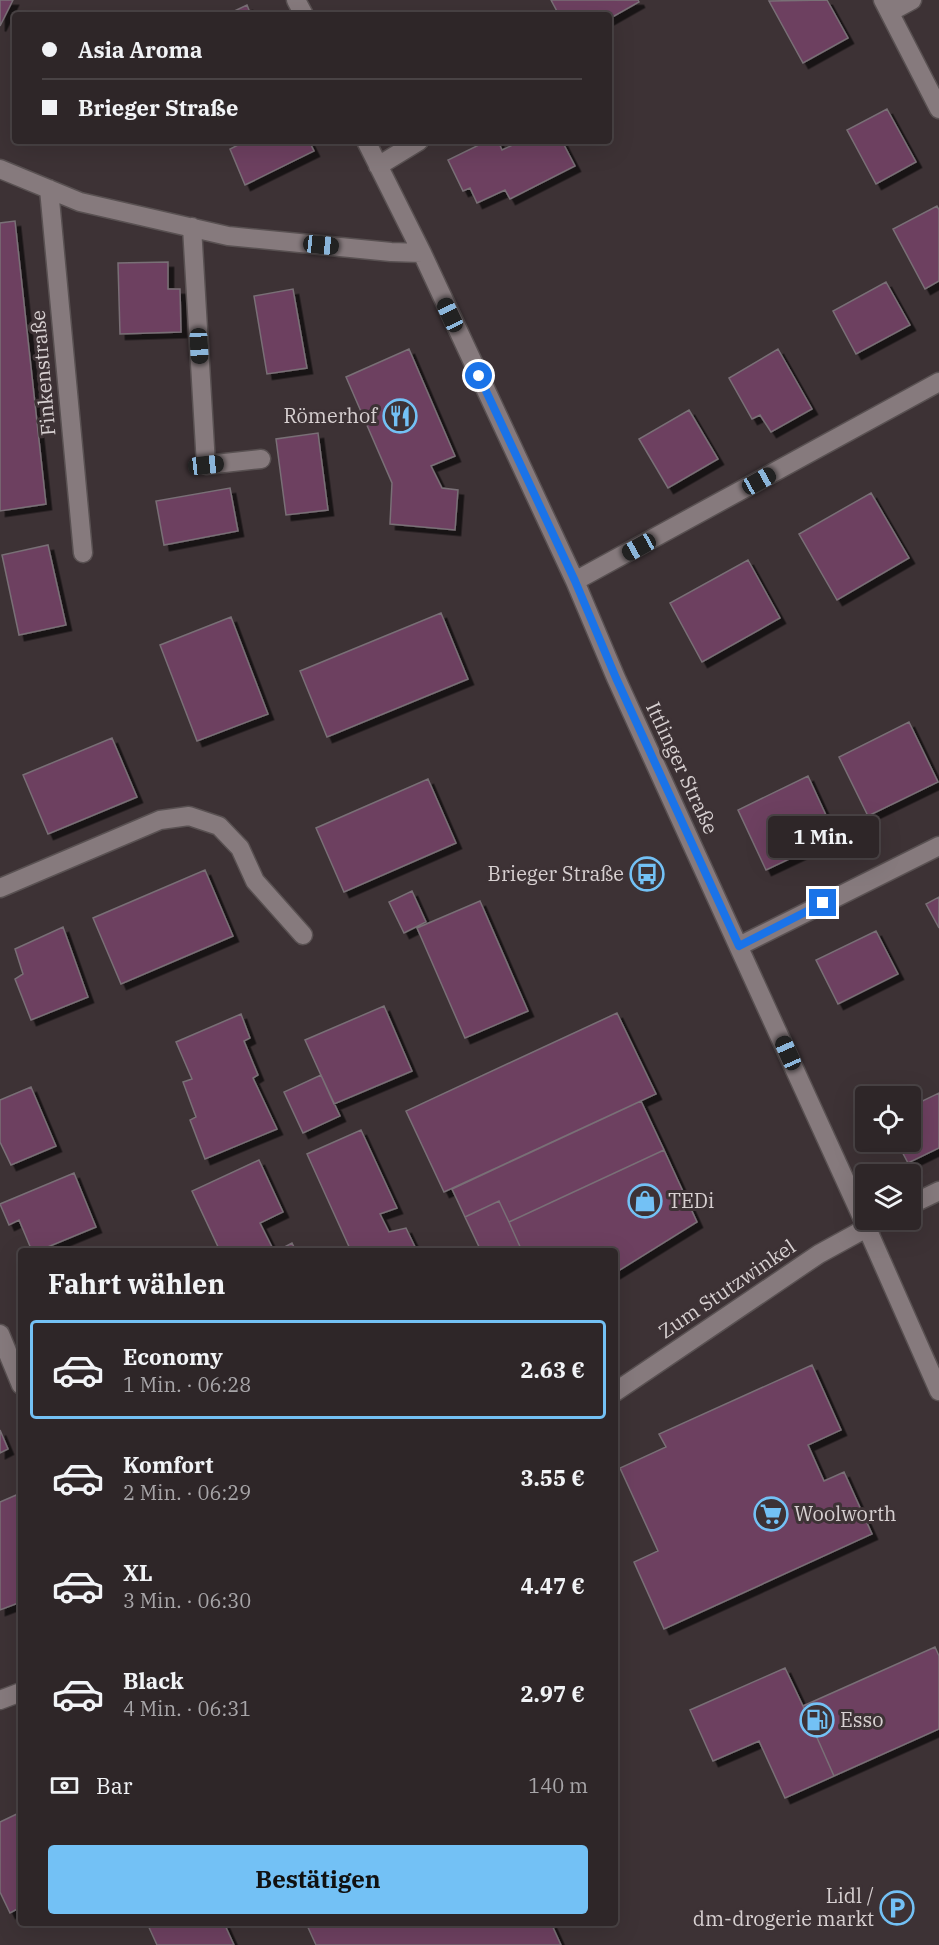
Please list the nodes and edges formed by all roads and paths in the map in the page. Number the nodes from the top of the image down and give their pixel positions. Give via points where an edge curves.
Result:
1 (912, 0) edge
2 (886, 6) edge
3 (939, 109) edge
4 (367, 144) edge
5 (414, 144) edge
6 (378, 166) junction
7 (0, 169) edge
8 (49, 189) junction
9 (192, 227) junction
10 (422, 253) junction
11 (939, 382) edge
12 (261, 459) dead end
13 (83, 553) dead end
14 (575, 581) junction
15 (939, 846) edge
16 (0, 888) edge
17 (303, 935) dead end
18 (739, 946) junction
19 (855, 1186) edge
20 (939, 1191) edge
21 (921, 1200) edge
22 (861, 1230) edge
23 (876, 1230) edge
24 (0, 1334) edge
25 (18, 1379) edge
26 (618, 1390) edge
27 (939, 1391) edge
28 (18, 1693) edge
29 (0, 1700) edge

1 - 2 street
2 - 3 street
4 - 6 street, Ittlinger Straße
5 - 6 street
6 - 10 street, Ittlinger Straße
7 - 8 street
8 - 9 street via 80,202
8 - 13 street, Finkenstraße
9 - 10 street via 228,236
9 - 12 street via 206,465
10 - 14 street, Ittlinger Straße
11 - 14 street
14 - 18 street, Ittlinger Straße
15 - 18 street
16 - 17 street via 160,820 189,816 219,826 240,848 255,881
18 - 19 street, Ittlinger Straße
20 - 21 street
22 - 26 street, Zum Stutzwinkel
23 - 27 street, Ittlinger Straße
24 - 25 street
28 - 29 street

